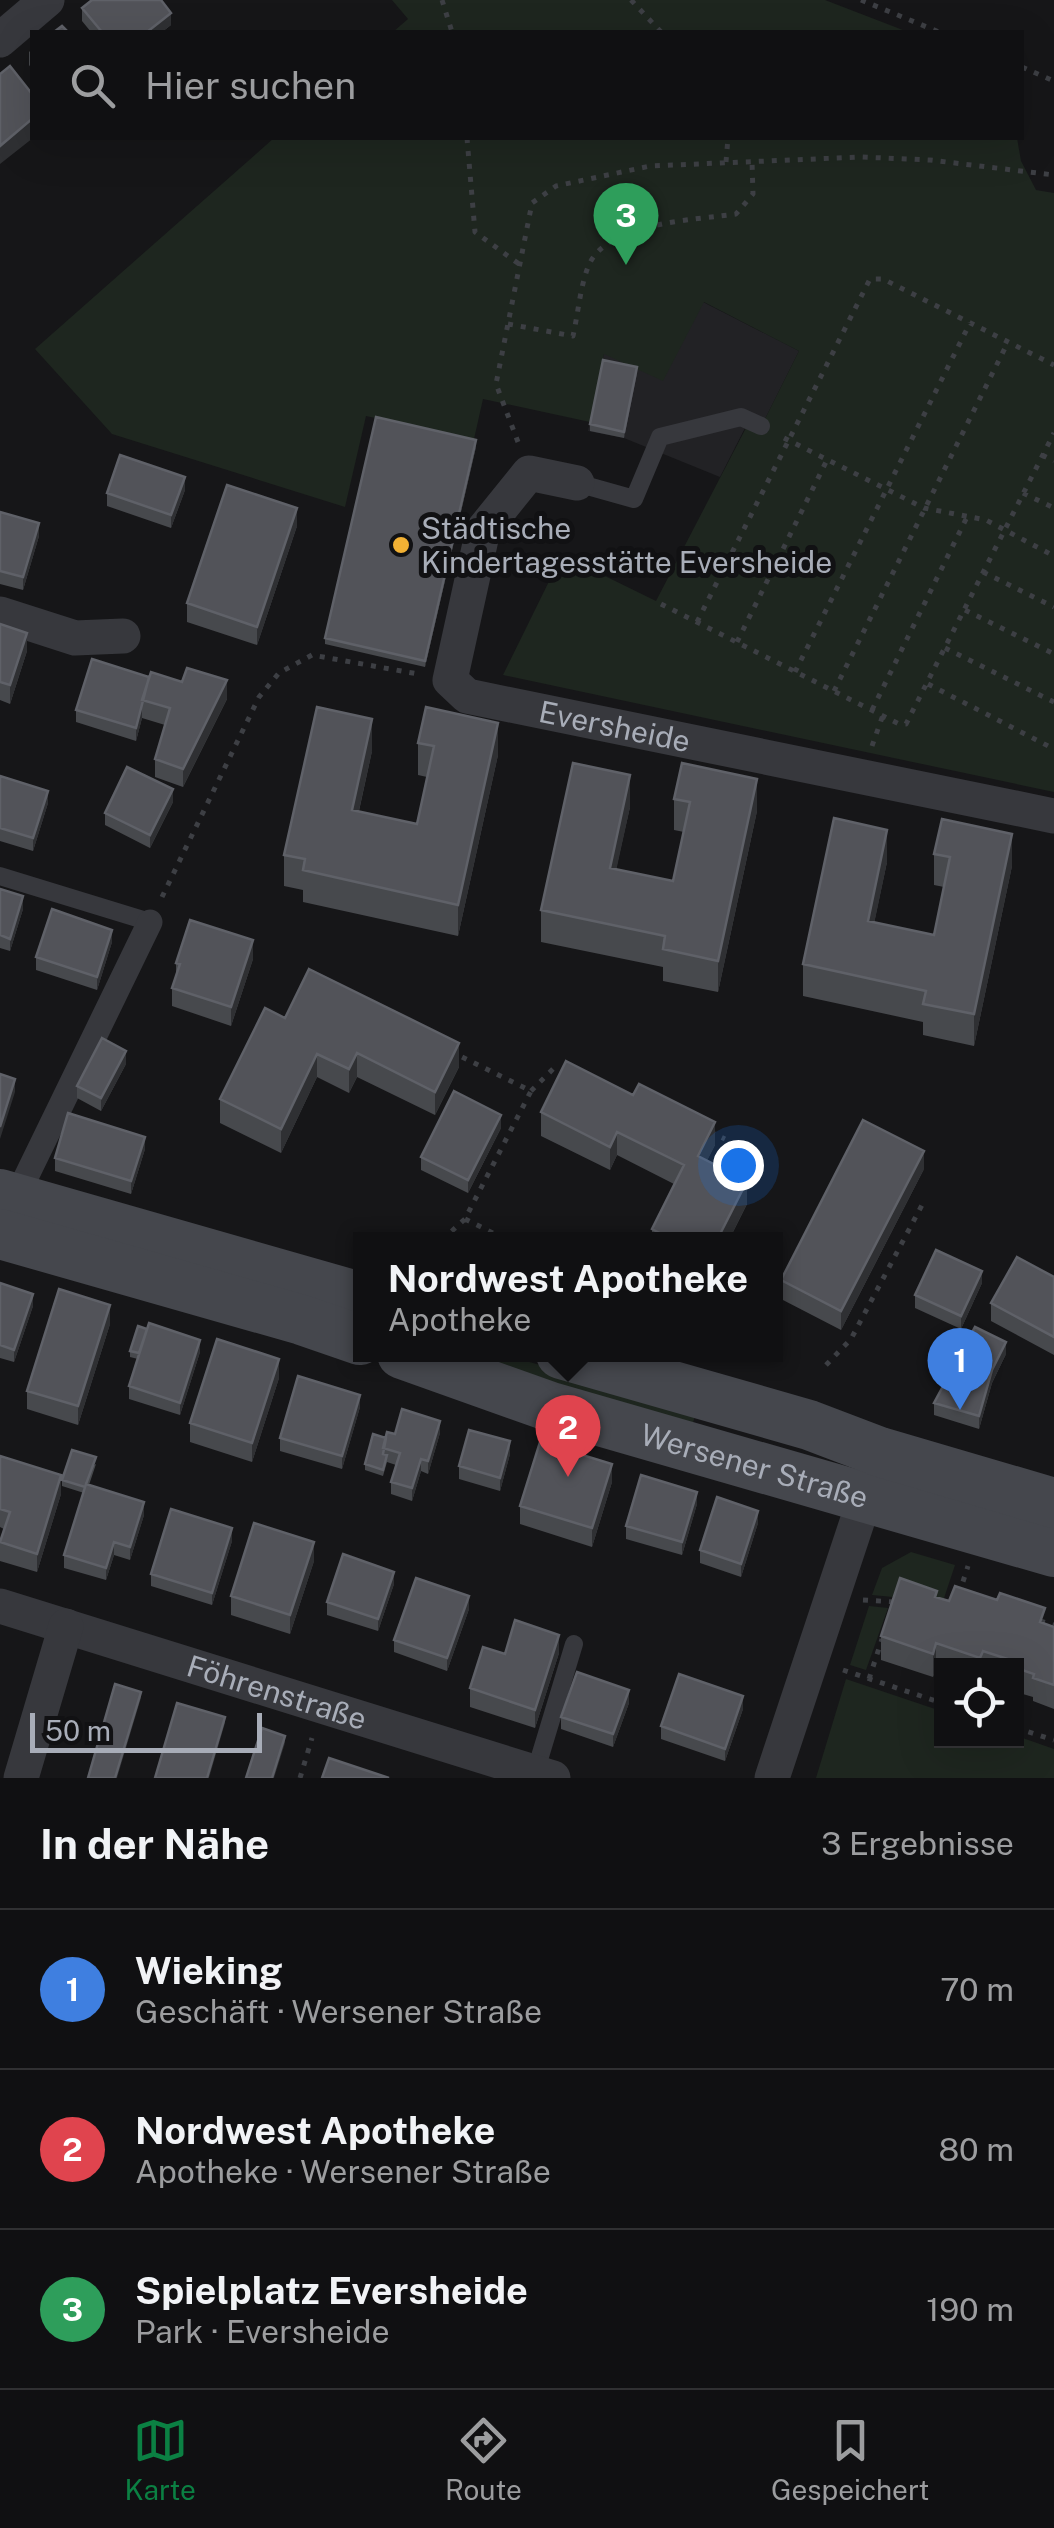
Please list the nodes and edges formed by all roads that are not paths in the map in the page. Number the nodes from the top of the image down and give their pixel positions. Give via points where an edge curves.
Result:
1 (48, 0) edge
2 (0, 40) edge
3 (761, 426) dead end
4 (577, 483) joint
5 (0, 614) edge
6 (123, 636) dead end
7 (1054, 816) edge
8 (0, 876) edge
9 (150, 922) joint
10 (4, 1215) edge
11 (353, 1295) edge
12 (353, 1338) edge
13 (424, 1362) edge
14 (588, 1362) edge
15 (873, 1475) junction
16 (1054, 1502) edge
17 (1054, 1552) edge
18 (0, 1606) edge
19 (66, 1626) junction
20 (574, 1644) dead end
21 (544, 1775) edge
22 (21, 1778) edge
23 (772, 1778) edge

1 - 2 street
3 - 4 lane via 741,417 660,437 634,500
4 - 7 street, Eversheide via 529,473 483,530 450,680 467,696
5 - 6 street via 75,638
8 - 9 lane
9 - 10 street
10 - 11 main road
10 - 12 main road
13 - 15 main road, Wersener Straße via 551,1407
14 - 15 main road, Wersener Straße via 809,1425
15 - 16 main road, Wersener Straße
15 - 17 main road, Wersener Straße
15 - 23 street
18 - 19 street, Föhrenstraße
19 - 21 street, Föhrenstraße
19 - 22 street
20 - 21 lane

